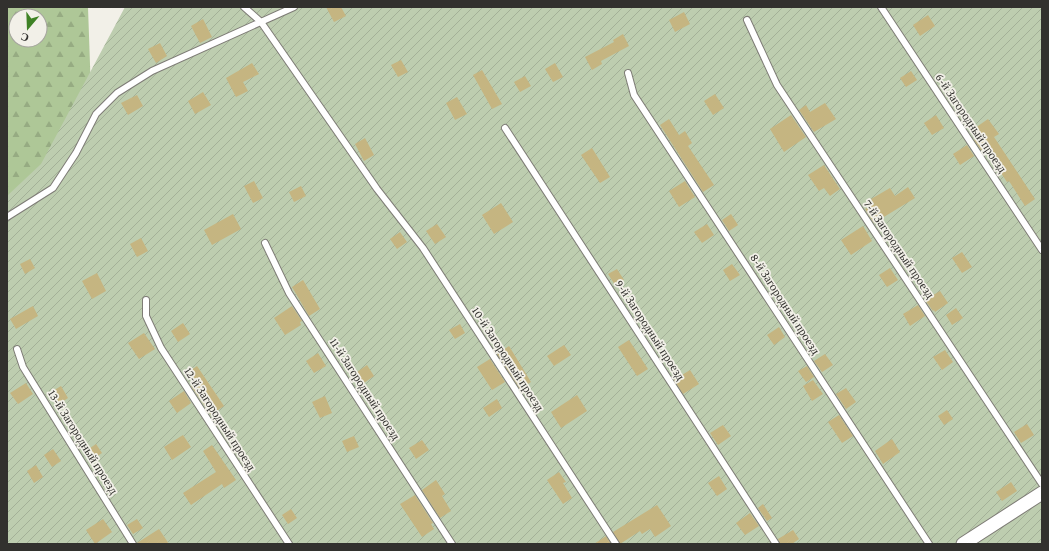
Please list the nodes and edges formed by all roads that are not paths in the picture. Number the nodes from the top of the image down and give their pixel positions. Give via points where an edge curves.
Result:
1 (244, 7) edge
2 (294, 7) edge
3 (881, 7) edge
4 (747, 20) dead end
5 (261, 22) junction
6 (628, 73) dead end
7 (505, 128) dead end
8 (7, 217) edge
9 (265, 243) dead end
10 (1042, 250) edge
11 (146, 300) dead end
12 (17, 349) dead end
13 (1042, 484) edge
14 (1042, 493) edge
15 (133, 544) edge
16 (289, 544) edge
17 (452, 544) edge
18 (616, 544) edge
19 (776, 544) edge
20 (929, 544) edge
21 (963, 544) edge

1 - 5 lane, 10-й Загородный проезд
2 - 5 lane
3 - 10 lane, 6-й Загородный проезд
4 - 13 lane, 7-й Загородный проезд via 777,85
5 - 8 lane via 152,71 117,94 96,114 76,153 53,188
5 - 18 lane, 10-й Загородный проезд via 377,190 422,248
6 - 20 lane, 8-й Загородный проезд via 634,95
7 - 19 lane, 9-й Загородный проезд
9 - 17 lane, 11-й Загородный проезд via 289,292
11 - 16 lane, 12-й Загородный проезд via 146,316 161,348
12 - 15 lane, 13-й Загородный проезд via 23,367
14 - 21 street

